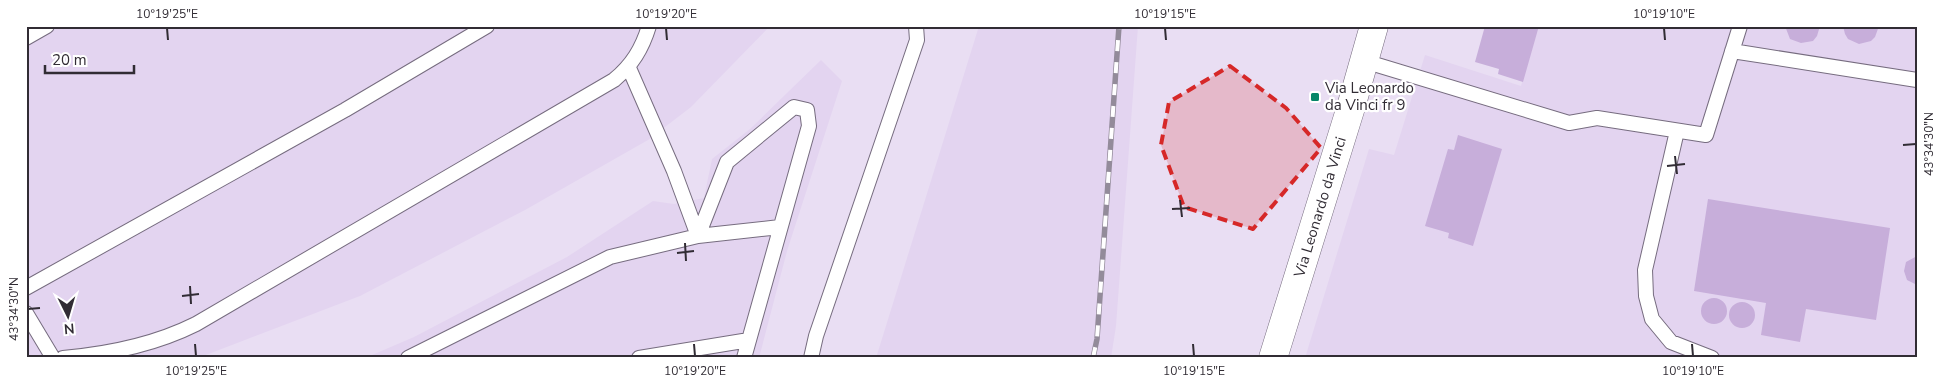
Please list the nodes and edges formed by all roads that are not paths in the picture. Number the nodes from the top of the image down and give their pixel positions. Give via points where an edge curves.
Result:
1 (47, 26) edge
2 (487, 26) edge
3 (649, 26) edge
4 (916, 26) edge
5 (1374, 26) edge
6 (1740, 26) edge
7 (26, 38) edge
8 (1732, 51) junction
9 (1364, 61) junction
10 (629, 68) junction
11 (1917, 80) edge
12 (1677, 131) junction
13 (780, 227) junction
14 (698, 236) junction
15 (26, 288) edge
16 (26, 313) edge
17 (749, 340) junction
18 (53, 358) edge
19 (63, 358) edge
20 (408, 358) edge
21 (639, 358) edge
22 (744, 358) edge
23 (811, 358) edge
24 (1273, 358) edge
25 (1712, 358) edge

1 - 7 lane
2 - 15 lane via 345,110
3 - 10 lane
4 - 23 lane via 917,40
5 - 9 main road, Via Leonardo da Vinci
6 - 8 lane
8 - 11 lane
8 - 12 lane via 1706,135
9 - 12 lane via 1569,123 1597,118
9 - 24 main road, Via Leonardo da Vinci
10 - 14 lane
10 - 19 lane via 196,324 152,342
12 - 25 lane via 1645,270 1646,296 1652,320 1671,342
13 - 14 lane
13 - 14 lane via 809,126 807,110 794,108 727,162
13 - 17 lane
14 - 20 lane via 610,257
16 - 18 lane
17 - 21 lane
17 - 22 lane

